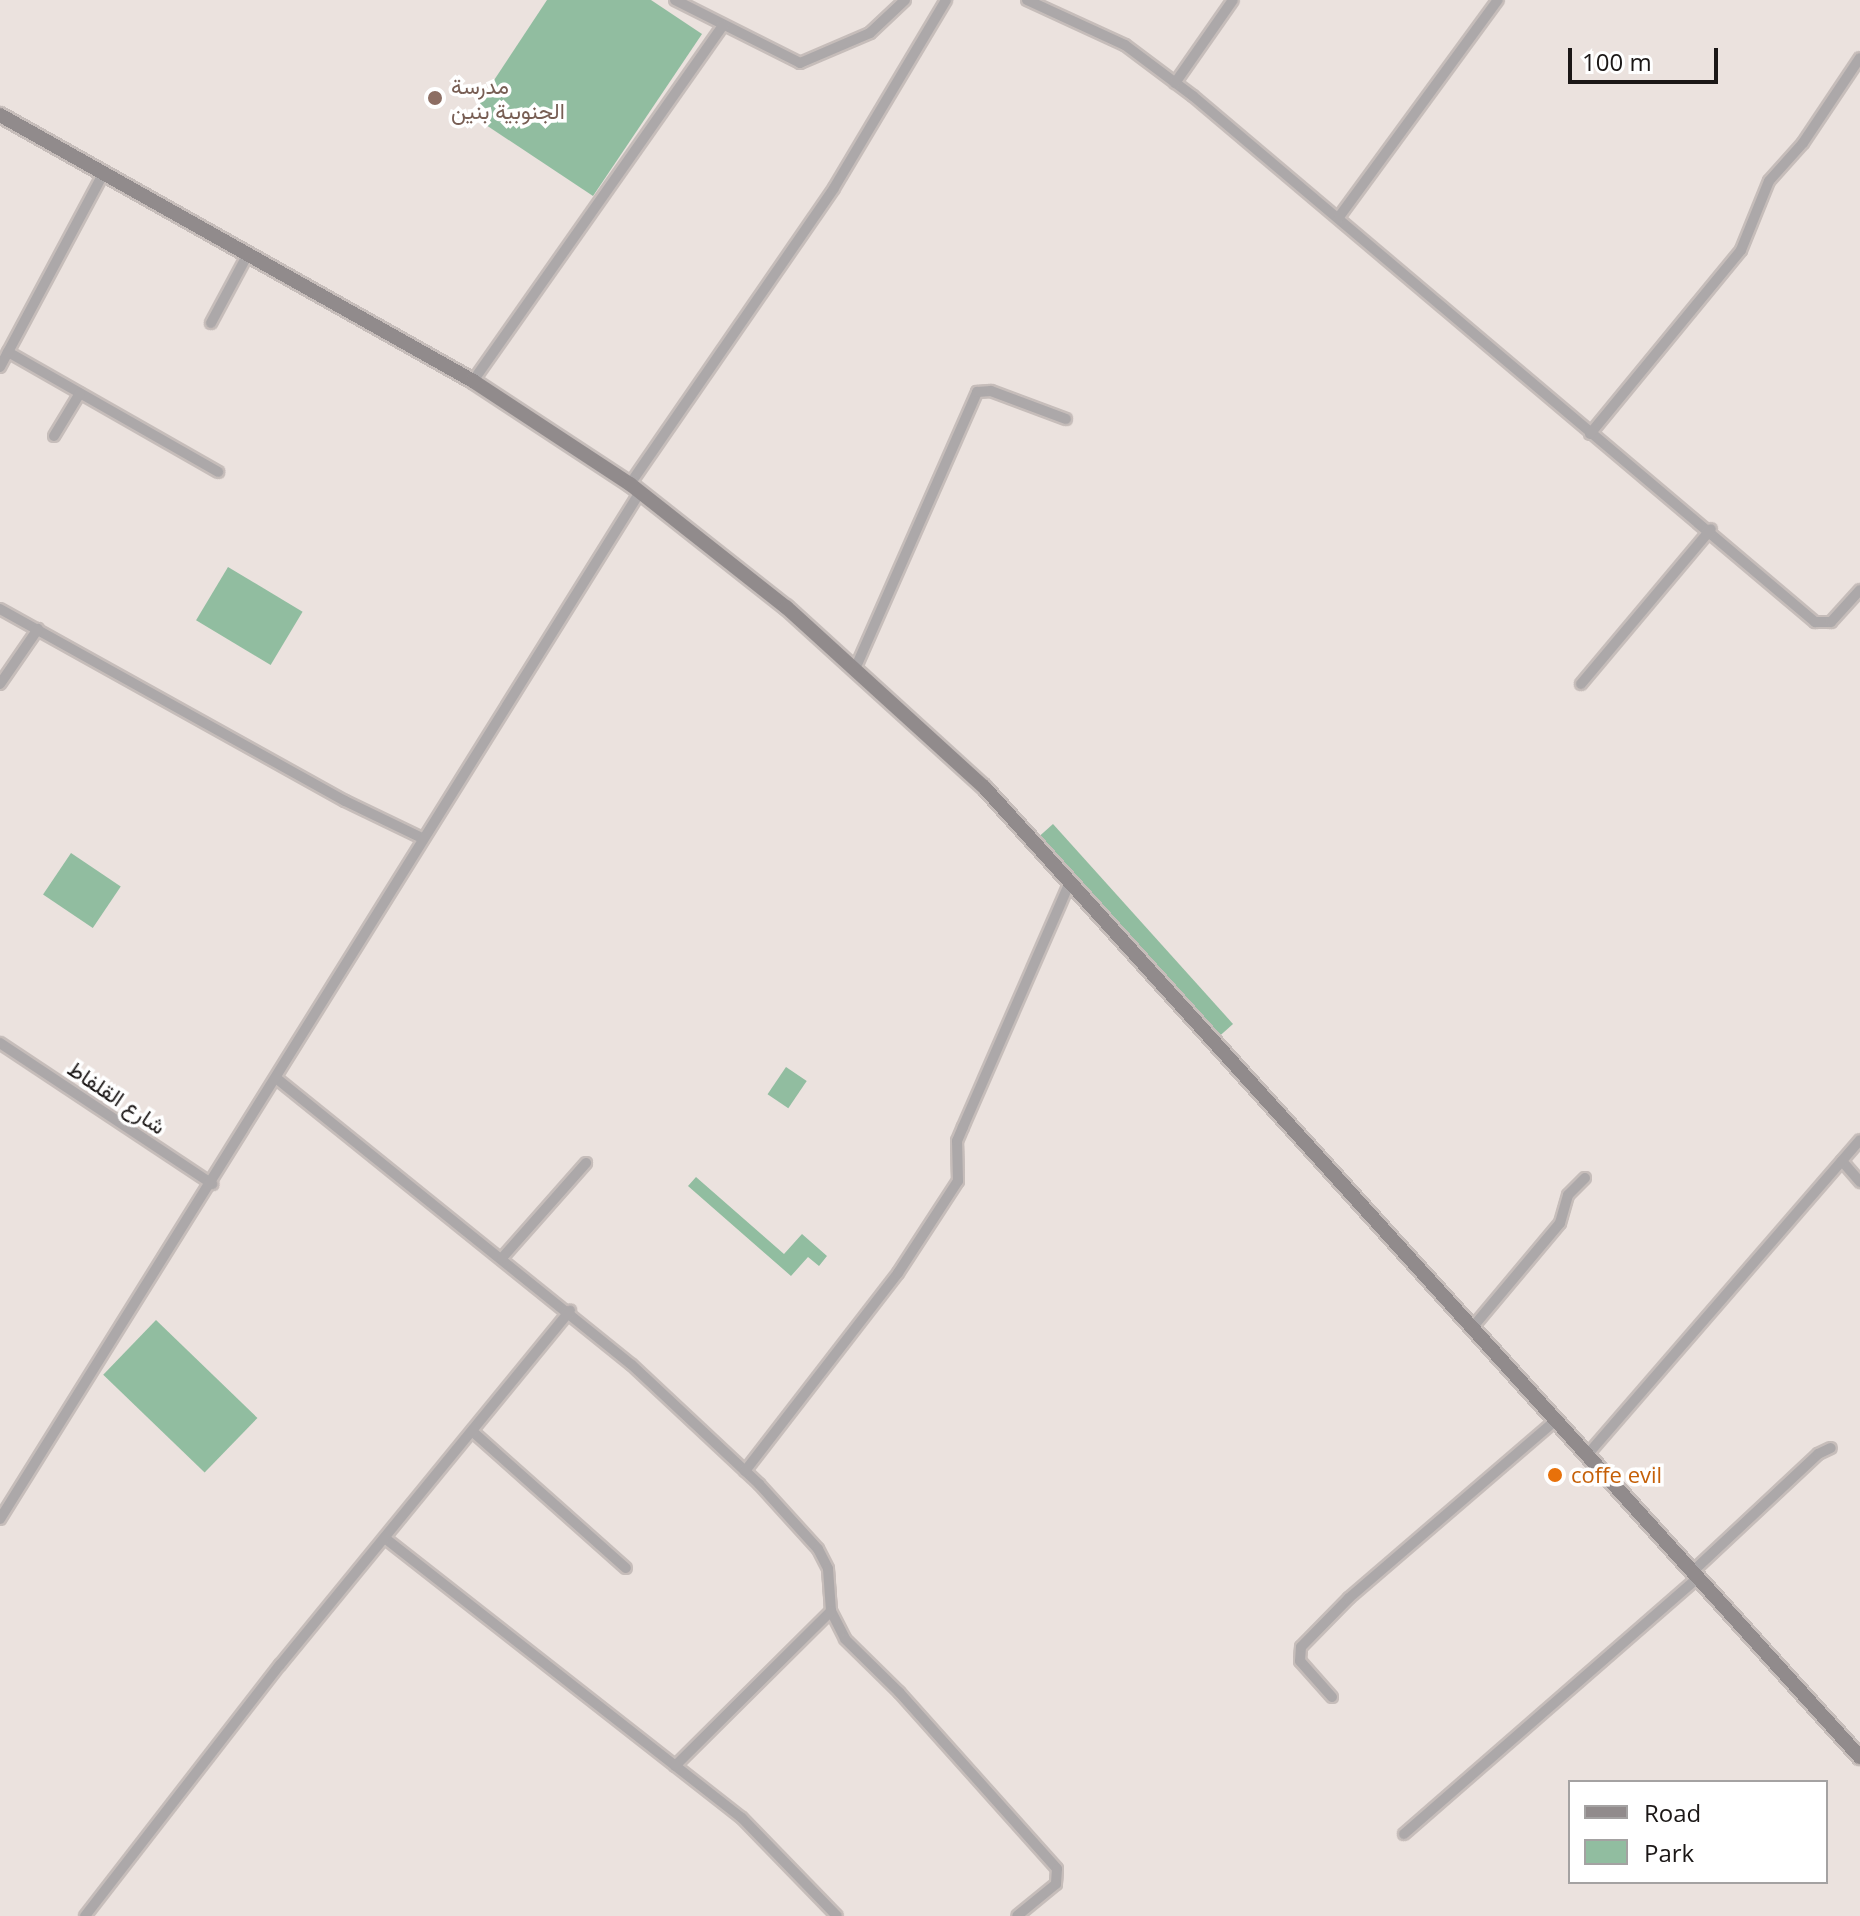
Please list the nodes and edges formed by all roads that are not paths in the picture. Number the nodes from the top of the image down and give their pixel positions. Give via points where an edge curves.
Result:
1 (675, 0) edge
2 (905, 0) edge
3 (946, 0) edge
4 (1027, 0) edge
5 (1233, 0) edge
6 (1498, 0) edge
7 (723, 25) junction
8 (1860, 58) edge
9 (1175, 83) junction
10 (0, 115) edge
11 (104, 172) junction
12 (1339, 217) junction
13 (247, 256) junction
14 (211, 323) dead end
15 (8, 352) junction
16 (0, 367) edge
17 (473, 381) junction
18 (80, 393) junction
19 (1066, 419) dead end
20 (1590, 434) junction
21 (54, 436) dead end
22 (218, 472) dead end
23 (635, 488) junction
24 (1711, 529) junction
25 (1859, 592) edge
26 (0, 609) edge
27 (38, 629) junction
28 (855, 669) junction
29 (0, 684) edge
30 (1581, 684) dead end
31 (422, 838) junction
32 (1069, 884) junction
33 (0, 1043) edge
34 (276, 1078) junction
35 (1860, 1140) edge
36 (1842, 1161) junction
37 (586, 1163) dead end
38 (1585, 1178) dead end
39 (1860, 1182) edge
40 (212, 1184) junction
41 (502, 1258) junction
42 (570, 1311) junction
43 (1472, 1328) junction
44 (1556, 1420) junction
45 (472, 1431) junction
46 (1831, 1448) dead end
47 (1588, 1454) junction
48 (745, 1471) junction
49 (0, 1519) edge
50 (386, 1539) junction
51 (626, 1568) dead end
52 (1694, 1576) junction
53 (831, 1611) junction
54 (1332, 1697) dead end
55 (1860, 1757) edge
56 (675, 1766) junction
57 (1404, 1834) dead end
58 (85, 1916) edge
59 (837, 1916) edge
60 (1017, 1916) edge

1 - 7 street
2 - 7 street via 877,28 810,63 790,59
3 - 23 street via 834,188
4 - 9 street via 1125,45
5 - 9 street
6 - 12 street
7 - 17 street
8 - 20 street via 1803,143 1769,181 1741,250
9 - 12 street
10 - 11 street
11 - 13 street
11 - 15 street
12 - 20 street
13 - 14 street
13 - 17 street
15 - 16 street
15 - 18 street
17 - 23 street
18 - 21 street
18 - 22 street
19 - 28 street via 991,391 977,392
20 - 24 street
23 - 28 street via 726,556
23 - 31 street
24 - 25 street via 1822,625
24 - 30 street
26 - 27 street
27 - 29 street
27 - 31 street via 345,801
28 - 32 street via 984,787
31 - 34 street
32 - 43 street
32 - 48 street via 957,1141 958,1181 898,1273
33 - 40 street, شارع القلفاط
34 - 40 street
34 - 41 street
35 - 36 street
36 - 39 street
36 - 47 street
37 - 41 street
38 - 43 street via 1568,1195 1560,1223
40 - 49 street
41 - 42 street
42 - 45 street
42 - 48 street
43 - 44 street
44 - 47 street
44 - 54 street via 1349,1598 1301,1647 1300,1661
45 - 50 street
45 - 51 street
46 - 52 street via 1818,1454
47 - 52 street
48 - 53 street via 822,1556
50 - 56 street
50 - 58 street
52 - 55 street
52 - 57 street
53 - 56 street
53 - 60 street via 845,1639 1057,1869 1056,1884
56 - 59 street via 742,1818

